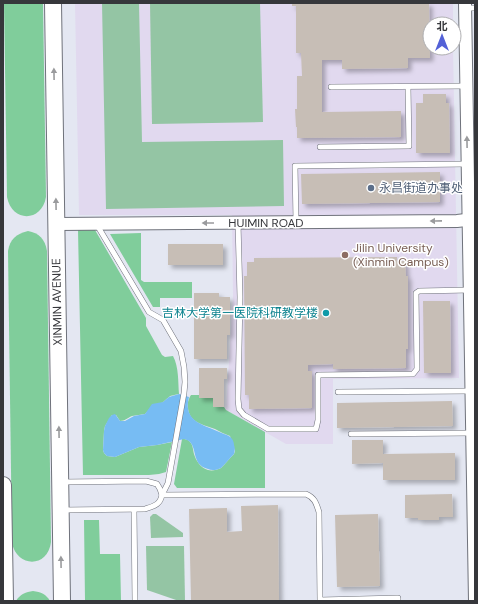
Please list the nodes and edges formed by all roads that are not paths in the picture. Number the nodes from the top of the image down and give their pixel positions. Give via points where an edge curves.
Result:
1 (53, 3) edge
2 (468, 6) edge
3 (466, 86) junction
4 (331, 87) dead end
5 (408, 87) junction
6 (320, 147) dead end
7 (467, 164) junction
8 (472, 219) edge
9 (238, 223) junction
10 (296, 223) junction
11 (56, 224) junction
12 (96, 224) junction
13 (472, 290) edge
14 (473, 391) edge
15 (338, 392) dead end
16 (472, 433) junction
17 (351, 434) dead end
18 (60, 482) junction
19 (3, 485) edge
20 (162, 495) junction
21 (60, 510) junction
22 (134, 510) junction
23 (475, 598) edge
24 (5, 601) edge
25 (62, 601) edge
26 (135, 601) edge
27 (398, 601) edge
28 (475, 601) edge

11 -> 1 main road, XINMIN AVENUE
2 - 3 street
3 - 5 lane
7 -> 3 street
4 - 5 lane
5 - 6 lane via 410,146
7 - 8 street
7 - 10 lane via 296,166
8 -> 10 street, HUIMIN ROAD
8 - 13 street
9 - 10 street, HUIMIN ROAD
9 -> 12 street, HUIMIN ROAD
9 - 13 lane via 239,409 244,415 268,429 316,429 318,375 413,374 417,369 416,293 419,290
11 - 12 street, HUIMIN ROAD
18 -> 11 main road, XINMIN AVENUE
12 - 20 lane via 148,312 163,320 181,351 184,393 168,483
13 - 14 street
14 - 15 lane
14 - 16 street
16 - 17 lane
16 - 23 street
18 - 20 lane via 146,481 157,484
18 - 21 main road, XINMIN AVENUE
19 - 24 main road
20 - 22 lane via 156,505
20 - 27 lane via 306,494 312,497 319,512 320,600 398,598
21 - 22 lane
25 -> 21 main road, XINMIN AVENUE
22 - 26 lane
23 - 28 street

